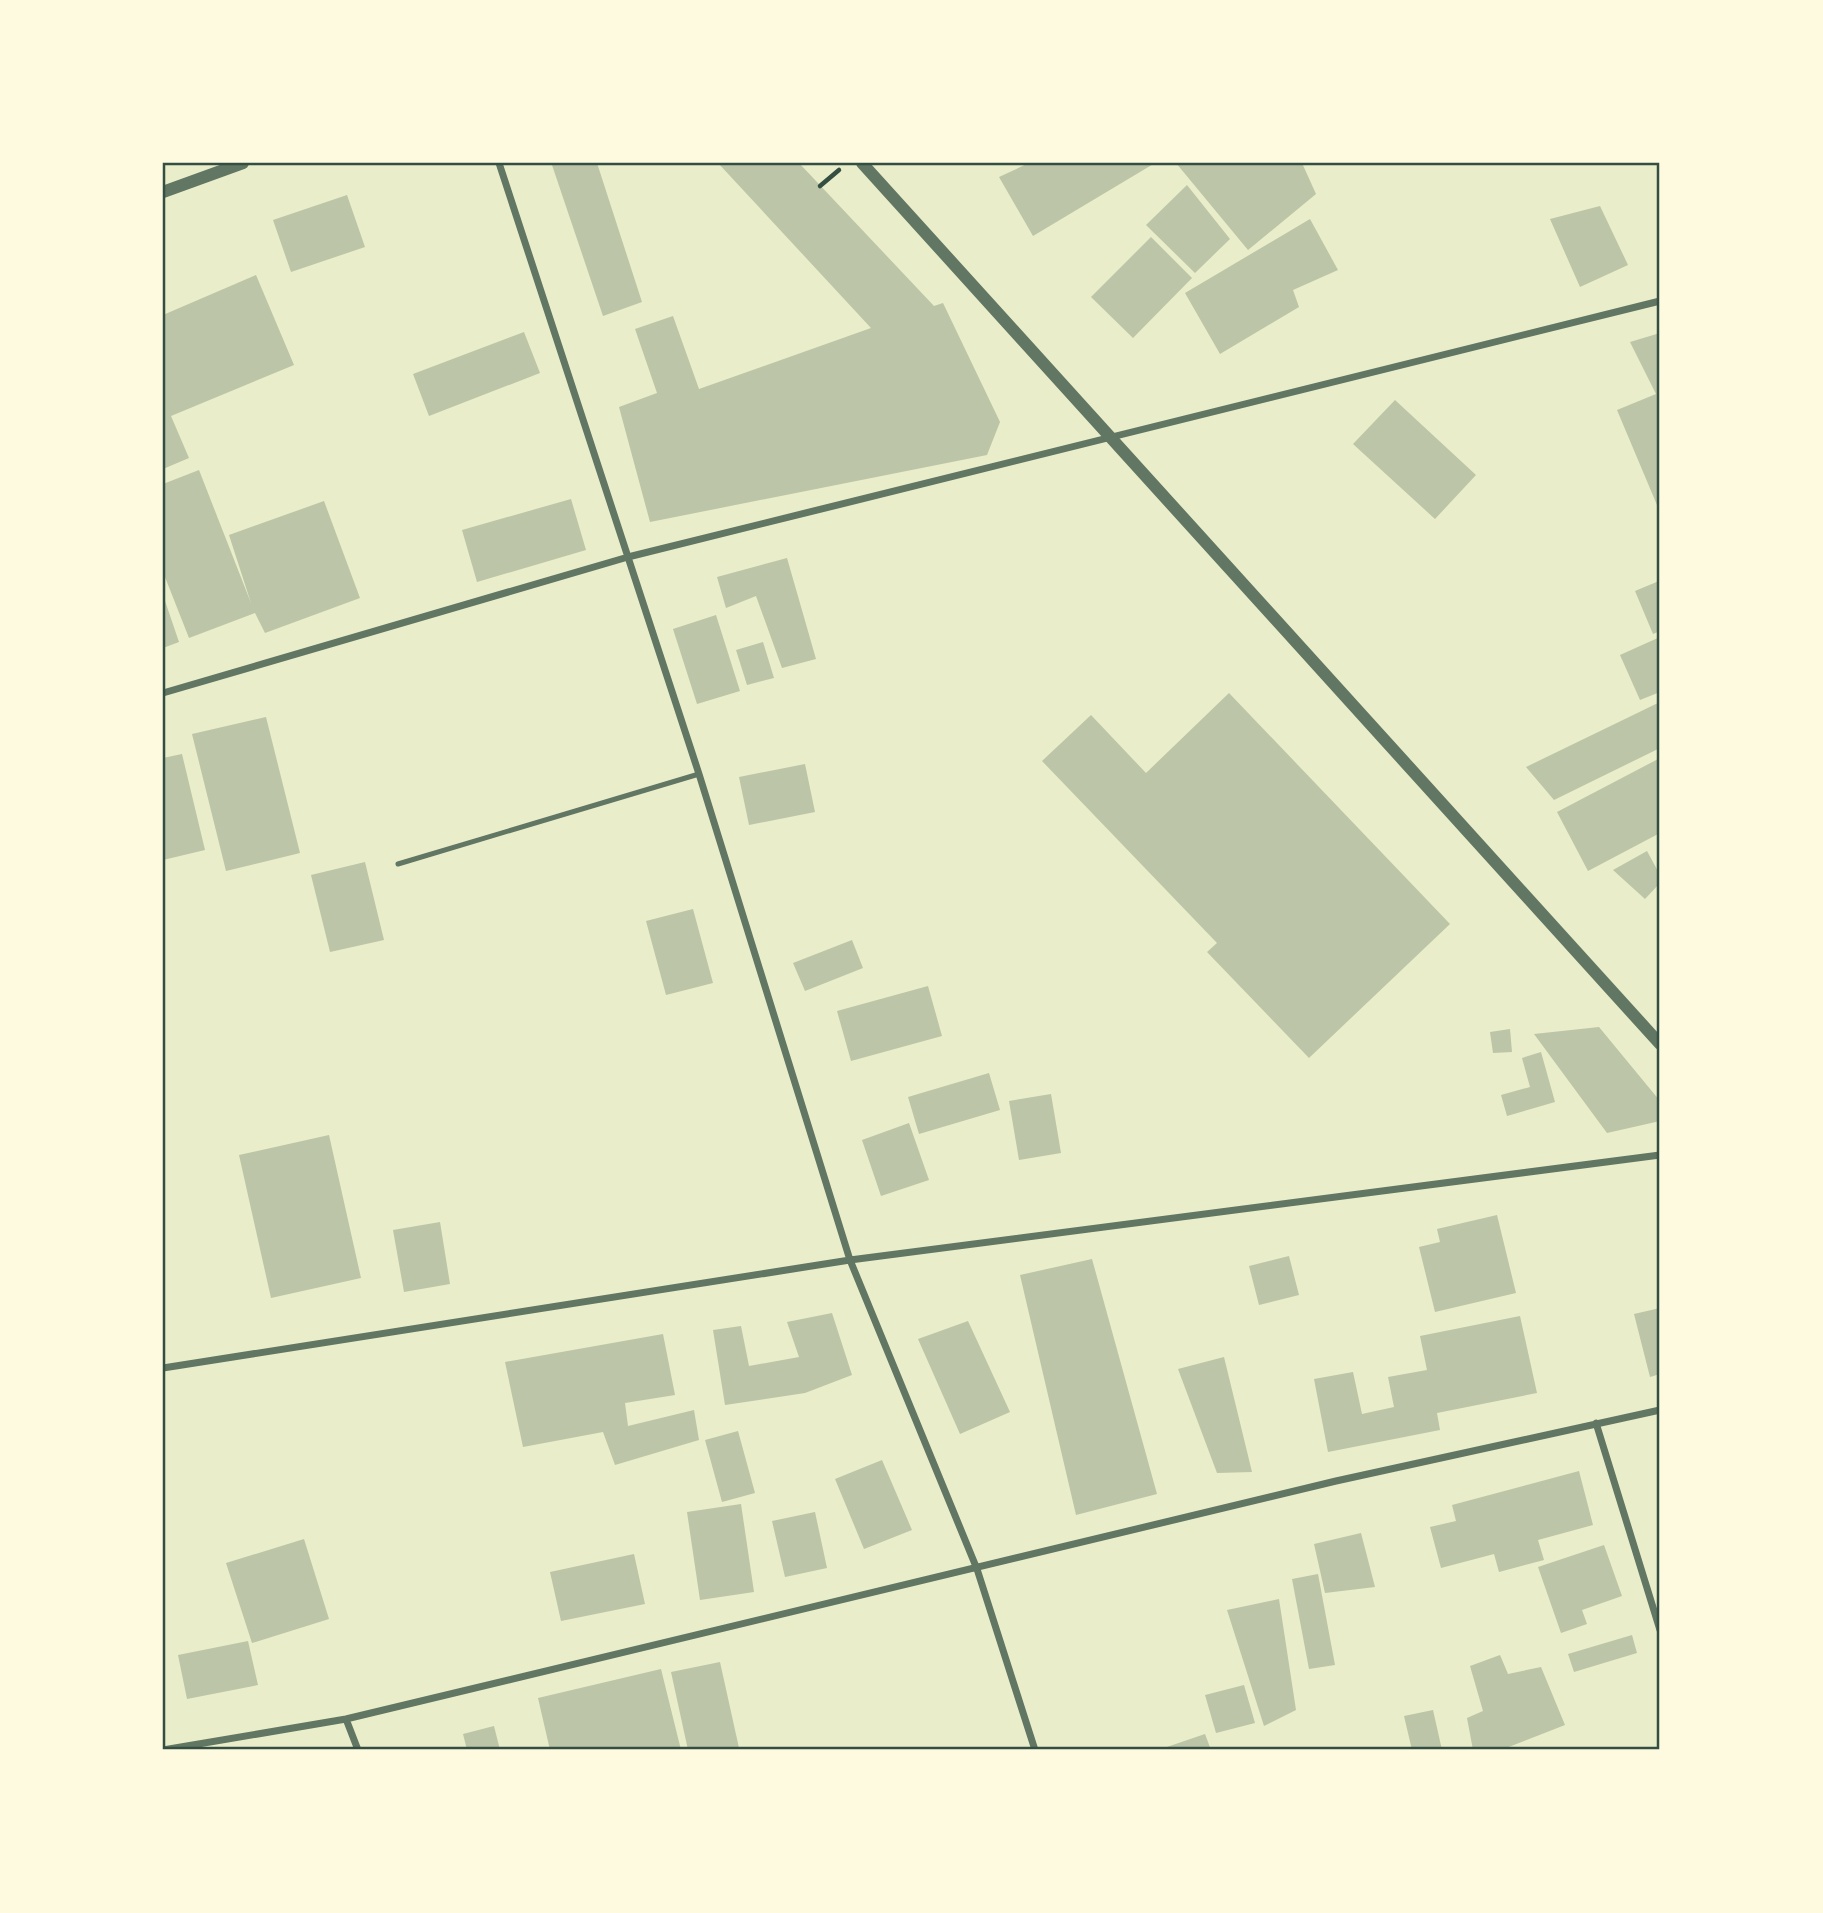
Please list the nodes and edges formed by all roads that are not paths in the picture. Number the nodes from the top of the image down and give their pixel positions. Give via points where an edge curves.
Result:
1 (243, 163) edge
2 (499, 163) edge
3 (862, 163) edge
4 (163, 192) edge
5 (1660, 301) edge
6 (1111, 437) junction
7 (628, 557) junction
8 (163, 692) edge
9 (699, 774) junction
10 (397, 864) dead end
11 (1660, 1044) edge
12 (1660, 1156) edge
13 (850, 1260) junction
14 (163, 1368) edge
15 (1660, 1410) edge
16 (1596, 1423) junction
17 (976, 1569) junction
18 (1660, 1630) edge
19 (346, 1719) junction
20 (163, 1750) edge
21 (358, 1750) edge
22 (1035, 1750) edge

1 - 4 street
2 - 7 street
3 - 6 street
5 - 6 street
6 - 7 street
6 - 11 street
7 - 8 street
7 - 9 street
9 - 10 lane
9 - 13 street
12 - 13 street
13 - 14 street
13 - 17 street
15 - 16 street
16 - 17 street
16 - 18 street
17 - 19 street
17 - 22 street
19 - 20 street
19 - 21 street

